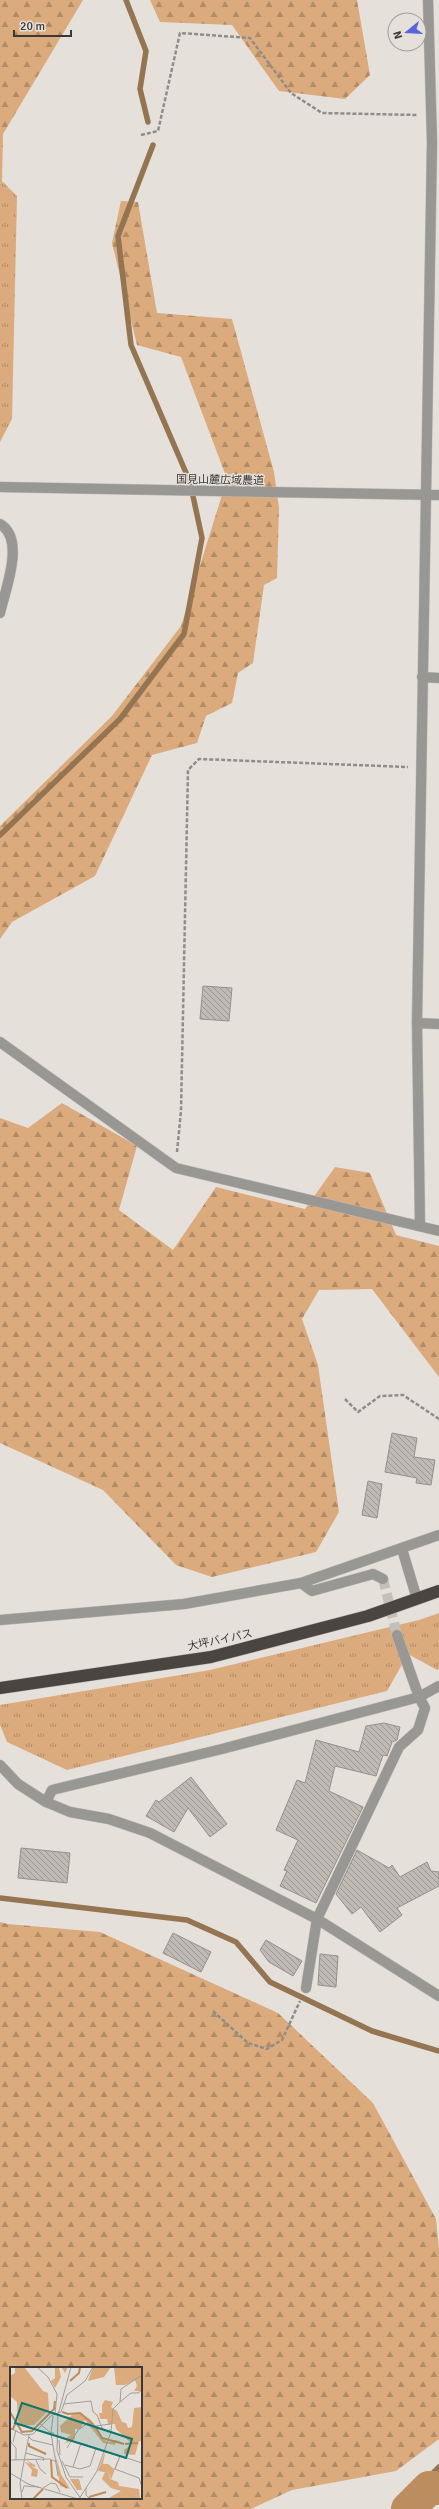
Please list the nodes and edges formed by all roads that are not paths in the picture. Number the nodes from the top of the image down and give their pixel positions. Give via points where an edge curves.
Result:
1 (428, 0) edge
2 (435, 142) edge
3 (0, 487) edge
4 (425, 495) junction
5 (439, 495) edge
6 (0, 524) edge
7 (0, 613) edge
8 (422, 678) junction
9 (439, 678) edge
10 (417, 1023) junction
11 (439, 1024) edge
12 (0, 1042) edge
13 (420, 1226) junction
14 (439, 1231) edge
15 (439, 1535) edge
16 (402, 1549) junction
17 (383, 1579) dead end
18 (301, 1583) junction
19 (439, 1591) edge
20 (417, 1599) junction
21 (0, 1620) edge
22 (397, 1635) tunnel mouth
23 (439, 1686) edge
24 (4, 1687) edge
25 (418, 1697) junction
26 (0, 1765) edge
27 (46, 1802) junction
28 (317, 1919) junction
29 (306, 1988) dead end
30 (439, 1996) edge

1 - 2 street via 431,115
2 - 4 street
3 - 4 street, 国見山麓広域農道
4 - 5 street, 国見山麓広域農道
4 - 8 street
6 - 7 street via 12,538 14,555
8 - 9 street
8 - 10 street
10 - 11 street
10 - 13 street
12 - 13 street via 176,1168
13 - 14 street
15 - 16 street
16 - 18 street
16 - 20 street
17 - 18 street via 373,1574 312,1590
18 - 21 street via 184,1604
19 - 20 highway, 大坪バイパス
20 - 24 highway, 大坪バイパス via 368,1616 211,1657
22 - 25 street
23 - 25 street
25 - 27 street via 222,1749 52,1790
25 - 28 street via 425,1708 418,1730 399,1747
26 - 27 street via 18,1784
27 - 28 street via 70,1812 109,1819 150,1833
28 - 29 street
28 - 30 street

